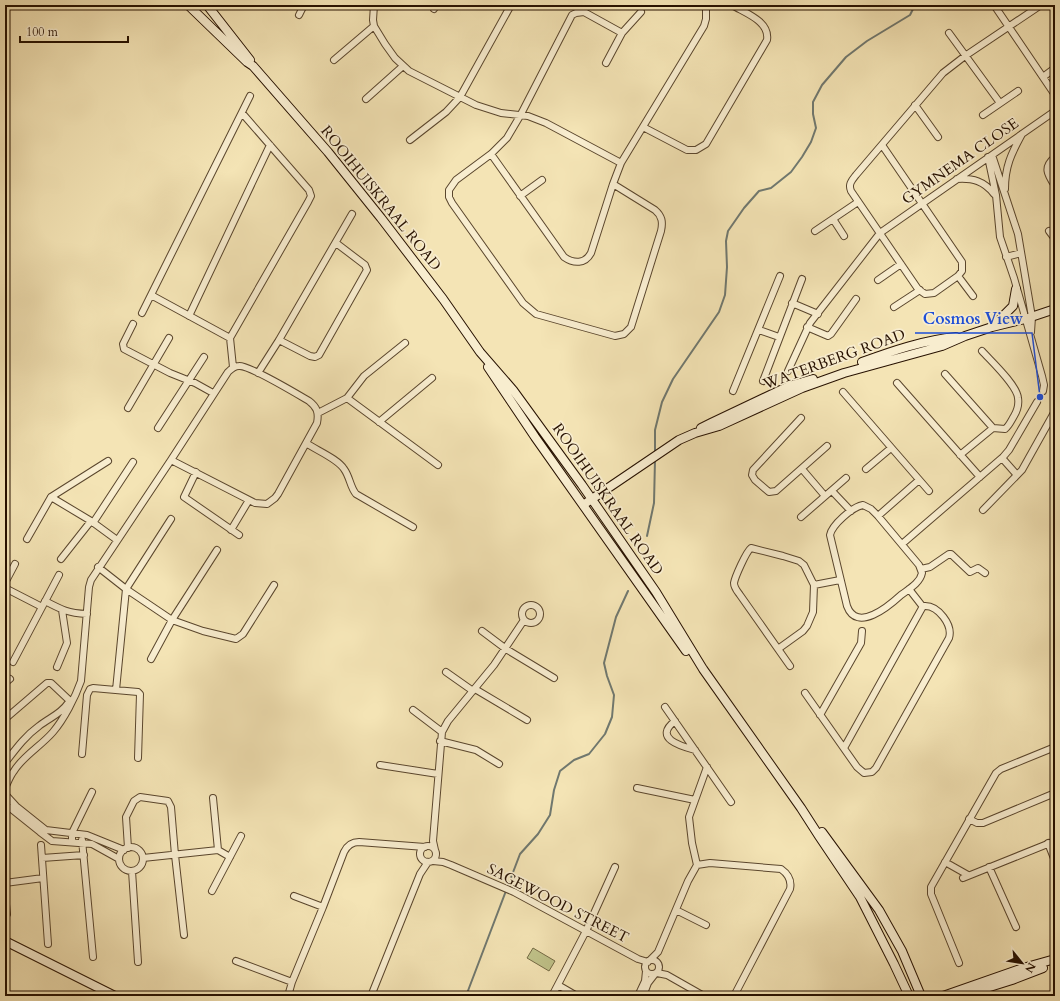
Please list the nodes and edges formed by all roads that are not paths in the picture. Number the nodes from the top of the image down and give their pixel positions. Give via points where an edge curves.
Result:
1 (188, 5) edge
2 (207, 5) edge
3 (304, 5) edge
4 (374, 5) edge
5 (511, 5) edge
6 (706, 5) edge
7 (732, 5) edge
8 (994, 5) edge
9 (1041, 5) edge
10 (641, 12) dead end
11 (299, 15) dead end
12 (374, 26) junction
13 (1008, 27) junction
14 (622, 33) junction
15 (949, 33) dead end
16 (965, 56) junction
17 (334, 60) dead end
18 (606, 63) dead end
19 (252, 66) junction
20 (403, 66) junction
21 (1055, 68) edge
22 (1043, 77) junction
23 (1018, 91) dead end
24 (1055, 95) edge
25 (250, 96) dead end
26 (460, 98) junction
27 (366, 99) dead end
28 (1000, 104) junction
29 (915, 105) junction
30 (1055, 111) edge
31 (242, 113) junction
32 (983, 115) dead end
33 (520, 116) junction
34 (643, 127) junction
35 (1023, 133) junction
36 (938, 137) dead end
37 (410, 140) dead end
38 (270, 145) junction
39 (882, 145) junction
40 (491, 154) junction
41 (990, 156) junction
42 (1055, 157) edge
43 (621, 163) junction
44 (542, 180) dead end
45 (956, 180) junction
46 (613, 184) junction
47 (1055, 186) edge
48 (1004, 194) junction
49 (996, 195) junction
50 (520, 196) junction
51 (858, 202) junction
52 (922, 203) junction
53 (352, 214) dead end
54 (833, 219) junction
55 (815, 231) dead end
56 (1049, 231) dead end
57 (880, 233) junction
58 (844, 236) dead end
59 (1055, 239) edge
60 (336, 243) junction
61 (1021, 252) junction
62 (1006, 257) junction
63 (901, 264) junction
64 (780, 276) dead end
65 (958, 276) junction
66 (802, 279) dead end
67 (878, 280) dead end
68 (1016, 289) junction
69 (920, 290) junction
70 (151, 295) junction
71 (973, 296) dead end
72 (856, 299) dead end
73 (792, 303) junction
74 (894, 308) dead end
75 (1055, 309) edge
76 (142, 313) dead end
77 (818, 314) junction
78 (189, 316) junction
79 (1029, 318) junction
80 (133, 324) dead end
81 (807, 327) junction
82 (992, 327) junction
83 (759, 330) junction
84 (779, 337) junction
85 (169, 338) dead end
86 (230, 338) junction
87 (279, 340) junction
88 (406, 343) dead end
89 (982, 351) dead end
90 (480, 352) junction
91 (204, 357) dead end
92 (154, 364) junction
93 (233, 367) junction
94 (788, 371) dead end
95 (258, 373) junction
96 (945, 374) dead end
97 (432, 378) dead end
98 (190, 381) junction
99 (763, 381) dead end
100 (897, 383) dead end
101 (733, 391) dead end
102 (1043, 391) tunnel mouth
103 (843, 392) dead end
104 (213, 393) junction
105 (347, 398) junction
106 (1037, 402) tunnel mouth
107 (128, 408) dead end
108 (1055, 411) edge
109 (318, 413) junction
110 (801, 418) dead end
111 (379, 422) junction
112 (158, 428) dead end
113 (993, 428) junction
114 (306, 443) junction
115 (827, 446) dead end
116 (891, 448) junction
117 (960, 455) junction
118 (1002, 458) junction
119 (171, 460) junction
120 (108, 461) dead end
121 (134, 462) dead end
122 (438, 465) dead end
123 (802, 469) junction
124 (866, 469) dead end
125 (196, 472) junction
126 (1017, 476) junction
127 (980, 477) junction
128 (846, 478) dead end
129 (919, 480) junction
130 (832, 490) junction
131 (929, 491) dead end
132 (825, 496) junction
133 (51, 497) junction
134 (592, 499) junction
135 (249, 500) junction
136 (583, 505) junction
137 (983, 510) dead end
138 (851, 511) junction
139 (878, 516) junction
140 (801, 517) dead end
141 (172, 518) dead end
142 (92, 522) junction
143 (413, 527) dead end
144 (232, 530) junction
145 (239, 535) dead end
146 (27, 539) dead end
147 (117, 540) junction
148 (902, 544) junction
149 (217, 550) dead end
150 (61, 559) dead end
151 (15, 564) dead end
152 (98, 567) junction
153 (921, 569) junction
154 (985, 573) dead end
155 (59, 575) dead end
156 (840, 580) junction
157 (5, 583) edge
158 (274, 585) dead end
159 (814, 585) junction
160 (5, 588) edge
161 (126, 589) junction
162 (909, 589) junction
163 (44, 604) junction
164 (923, 607) junction
165 (62, 610) junction
166 (87, 614) junction
167 (172, 620) junction
168 (524, 620) dead end
169 (482, 631) dead end
170 (862, 632) dead end
171 (506, 649) junction
172 (778, 649) junction
173 (151, 659) dead end
174 (13, 662) dead end
175 (82, 662) junction
176 (790, 666) dead end
177 (57, 667) dead end
178 (702, 669) junction
179 (446, 672) dead end
180 (554, 678) dead end
181 (116, 690) junction
182 (474, 690) junction
183 (805, 693) dead end
184 (69, 700) junction
185 (665, 706) dead end
186 (413, 710) dead end
187 (820, 715) junction
188 (5, 719) edge
189 (527, 720) dead end
190 (675, 721) junction
191 (442, 732) junction
192 (440, 741) junction
193 (1055, 747) edge
194 (844, 748) junction
195 (695, 750) junction
196 (82, 754) dead end
197 (138, 758) dead end
198 (5, 763) edge
199 (499, 764) dead end
200 (380, 765) dead end
201 (707, 767) junction
202 (438, 774) junction
203 (5, 788) edge
204 (637, 788) dead end
205 (92, 792) dead end
206 (5, 794) edge
207 (1055, 794) edge
208 (213, 798) dead end
209 (695, 800) junction
210 (731, 802) dead end
211 (5, 804) edge
212 (800, 808) junction
213 (28, 819) junction
214 (969, 819) junction
215 (72, 833) junction
216 (82, 834) junction
217 (241, 836) dead end
218 (433, 841) junction
219 (1055, 841) edge
220 (72, 842) junction
221 (83, 842) junction
222 (1048, 843) junction
223 (41, 845) dead end
224 (407, 846) junction
225 (426, 847) junction
226 (126, 849) junction
227 (218, 850) junction
228 (435, 852) junction
229 (84, 855) junction
230 (174, 855) junction
231 (421, 856) junction
232 (230, 857) junction
233 (42, 858) junction
234 (143, 858) junction
235 (119, 859) junction
236 (430, 861) junction
237 (1055, 861) edge
238 (442, 862) junction
239 (944, 862) junction
240 (697, 865) junction
241 (615, 867) dead end
242 (989, 867) junction
243 (132, 871) junction
244 (420, 874) junction
245 (43, 878) junction
246 (5, 883) edge
247 (212, 891) dead end
248 (5, 895) edge
249 (294, 896) dead end
250 (323, 907) junction
251 (676, 910) junction
252 (7, 914) dead end
253 (706, 925) dead end
254 (1016, 927) dead end
255 (586, 931) junction
256 (184, 935) dead end
257 (5, 941) edge
258 (48, 944) dead end
259 (658, 952) junction
260 (93, 957) dead end
261 (1055, 960) edge
262 (236, 961) dead end
263 (138, 962) dead end
264 (959, 963) dead end
265 (1055, 963) edge
266 (647, 965) junction
267 (657, 969) junction
268 (292, 982) junction
269 (558, 985) junction
270 (115, 996) edge
271 (288, 996) edge
272 (371, 996) edge
273 (552, 996) edge
274 (577, 996) edge
275 (638, 996) edge
276 (643, 996) edge
277 (704, 996) edge
278 (734, 996) edge
279 (909, 996) edge
280 (921, 996) edge
281 (943, 996) edge
282 (961, 996) edge

1 - 19 main road, ROOIHUISKRAAL ROAD
2 - 19 main road, ROOIHUISKRAAL ROAD via 251,60
3 - 11 street
4 - 12 street
5 - 26 street
6 - 34 street via 704,26
7 - 34 street via 764,26 767,40 706,144 696,150 687,150
8 - 13 street
9 - 13 street
10 - 14 street
12 - 17 street
12 - 20 street
13 - 16 street
13 - 22 street
14 - 18 street
14 - 33 street via 584,12 572,15
15 - 16 street
16 - 28 street
16 - 29 street via 943,73
19 - 90 main road, ROOIHUISKRAAL ROAD via 328,152 381,218
20 - 26 street
20 - 27 street
21 - 22 street
22 - 24 street
23 - 28 street
25 - 31 street
26 - 33 street via 501,113
26 - 37 street
28 - 32 street
29 - 36 street
29 - 39 street
30 - 35 street, GYMNEMA CLOSE
31 - 38 street
31 - 70 street
33 - 40 street via 507,138
33 - 43 street via 528,116 546,123
34 - 43 street
35 - 41 street, GYMNEMA CLOSE
35 - 48 street via 1008,161
38 - 78 street
38 - 86 street via 309,190 311,196
39 - 51 street via 850,182 850,189
39 - 52 street
40 - 46 street via 456,180 449,190 452,203 523,303 532,311 615,336 624,334 631,327 662,222 655,210
40 - 50 street
41 - 45 street, GYMNEMA CLOSE
41 - 48 street
41 - 49 street
42 - 47 street via 1047,168
43 - 46 street
44 - 50 street
45 - 49 street via 967,178 980,181
45 - 52 street, GYMNEMA CLOSE
46 - 50 street via 591,253 587,259 580,262 572,262 564,257
48 - 61 street via 1018,234
49 - 62 street via 1000,236
51 - 54 street
51 - 57 street
52 - 57 street, GYMNEMA CLOSE
52 - 65 street via 960,259 963,267
53 - 60 street
54 - 55 street
54 - 58 street
56 - 59 street
57 - 63 street
57 - 77 street, GYMNEMA CLOSE
60 - 87 street
60 - 87 street via 367,270 319,355 310,356
61 - 62 street
61 - 79 street
62 - 68 street
63 - 67 street
63 - 69 street
64 - 83 street
65 - 69 street via 934,293 925,294
65 - 71 street
66 - 73 street
68 - 79 street
68 - 82 main road via 1013,306
69 - 74 street
70 - 76 street
70 - 78 street
72 - 81 street via 828,336
73 - 77 street
73 - 84 street
75 - 79 main road, WATERBERG ROAD
77 - 81 street, GYMNEMA CLOSE
78 - 86 street
79 - 82 main road, WATERBERG ROAD
79 - 102 street via 1030,334 1044,385
80 - 92 street via 123,348
81 - 94 street, GYMNEMA CLOSE
82 - 134 main road, WATERBERG ROAD via 942,346 844,373 802,388 719,426 695,433 664,449
83 - 84 street
83 - 101 street
84 - 99 street
85 - 92 street
86 - 93 street
87 - 95 street
88 - 105 street via 364,376
89 - 113 street via 1014,387 1018,398 1017,408 1007,428
90 - 134 main road, ROOIHUISKRAAL ROAD via 513,390
90 - 136 main road, ROOIHUISKRAAL ROAD
91 - 98 street
92 - 98 street
92 - 107 street
93 - 95 street via 244,366
93 - 104 street
95 - 109 street via 314,404
96 - 113 street
97 - 111 street
98 - 104 street
98 - 112 street
100 - 117 street
103 - 116 street
104 - 119 street
105 - 109 street
105 - 111 street
106 - 118 street
108 - 126 street
109 - 114 street via 317,423
110 - 123 street via 752,474 753,478 767,490 773,492
111 - 122 street
113 - 117 street
114 - 135 street via 275,498 268,504 258,504
114 - 143 street via 342,466 356,494
115 - 123 street
116 - 124 street
116 - 129 street
117 - 127 street
118 - 126 street
118 - 127 street
119 - 125 street
119 - 147 street
120 - 133 street
121 - 142 street
123 - 132 street
125 - 135 street
125 - 144 street via 184,497
126 - 137 street
127 - 148 street
128 - 130 street
129 - 131 street
129 - 139 street
130 - 132 street
130 - 138 street
132 - 140 street
133 - 142 street
133 - 146 street
134 - 136 main road, WATERBERG ROAD
134 - 178 main road, ROOIHUISKRAAL ROAD via 656,592
135 - 144 street
136 - 178 main road, ROOIHUISKRAAL ROAD via 685,649
138 - 139 street via 858,506 866,505
138 - 156 street via 834,526 830,535
139 - 148 street
141 - 161 street
142 - 147 street
142 - 150 street
144 - 145 street
147 - 152 street
148 - 153 street
149 - 167 street
151 - 157 street
152 - 161 street
152 - 166 street via 89,587
153 - 154 street via 930,567 951,554 970,572 978,568
153 - 162 street via 920,579
155 - 163 street
156 - 159 street
156 - 162 street via 848,609 857,617 882,611
158 - 167 street via 239,638 204,631
159 - 172 street via 813,612 807,626
159 - 172 street via 799,561 755,549 750,549 747,553 735,588
160 - 163 street
161 - 167 street
161 - 181 street
162 - 164 street
163 - 165 street
163 - 174 street
164 - 194 street
164 - 194 street via 929,606 942,615 949,628 949,636 880,761 872,772 864,773
165 - 166 street
165 - 177 street via 67,643
166 - 175 street
167 - 173 street
168 - 171 street
169 - 171 street
170 - 187 street via 861,643
171 - 180 street
171 - 182 street
172 - 176 street
175 - 184 street
175 - 203 street via 81,681 70,706 54,731 16,768
178 - 212 main road, ROOIHUISKRAAL ROAD
179 - 182 street
181 - 196 street via 93,688 88,692
181 - 197 street via 138,692 141,696
182 - 189 street
182 - 191 street
183 - 187 street
184 - 188 street via 51,683 47,683
184 - 198 street via 58,713 27,736
185 - 190 street
186 - 191 street
187 - 194 street
190 - 195 street
190 - 195 street via 668,729 668,737 675,743
191 - 192 street
192 - 199 street via 476,750
192 - 202 street
193 - 214 street via 998,771 992,777
195 - 201 street
200 - 202 street
201 - 209 street
201 - 210 street
202 - 218 street
204 - 209 street
205 - 215 street
206 - 213 street
207 - 214 street via 983,823
208 - 227 street
209 - 240 street via 689,822
211 - 213 street
212 - 279 main road, ROOIHUISKRAAL ROAD via 860,897
212 - 280 main road, ROOIHUISKRAAL ROAD via 808,814 879,910 902,951
213 - 215 street via 46,830
213 - 220 street via 52,841
214 - 239 street
215 - 216 street
215 - 220 street
216 - 221 street
216 - 226 street
217 - 232 street
218 - 225 street
218 - 228 street
219 - 222 street
220 - 221 street
221 - 229 street
221 - 235 street via 92,844
222 - 237 street
222 - 242 street
223 - 233 street
224 - 225 street
224 - 231 street
224 - 250 street via 359,842 350,844 344,852
225 - 228 street via 432,848
225 - 231 street
226 - 230 street via 126,817 134,801 140,797 165,800 171,807
226 - 234 street via 138,849
226 - 235 street
227 - 230 street
227 - 232 street
228 - 236 street
228 - 238 street
229 - 233 street
229 - 260 street
230 - 234 street
230 - 256 street
231 - 236 street
231 - 244 street
232 - 247 street
233 - 245 street
234 - 243 street via 140,867
235 - 243 street via 123,868
236 - 238 street, SAGEWOOD STREET
236 - 244 street
238 - 255 street, SAGEWOOD STREET via 514,892
239 - 242 street via 965,877
239 - 264 street via 930,890
240 - 251 street
240 - 278 street via 710,863 778,869 785,872 790,879 790,889
241 - 255 street
242 - 254 street
243 - 263 street
244 - 272 street
245 - 246 street
245 - 258 street
248 - 252 street
249 - 250 street
250 - 268 street
251 - 253 street
251 - 259 street
255 - 266 street, SAGEWOOD STREET
255 - 269 street
257 - 270 main road
259 - 266 street
259 - 267 street
261 - 281 main road via 1023,968
262 - 268 street
265 - 282 main road
266 - 267 street via 650,974
266 - 267 street via 654,960
266 - 275 street via 645,981
267 - 276 street
267 - 277 street
268 - 271 street
269 - 273 street
269 - 274 street

